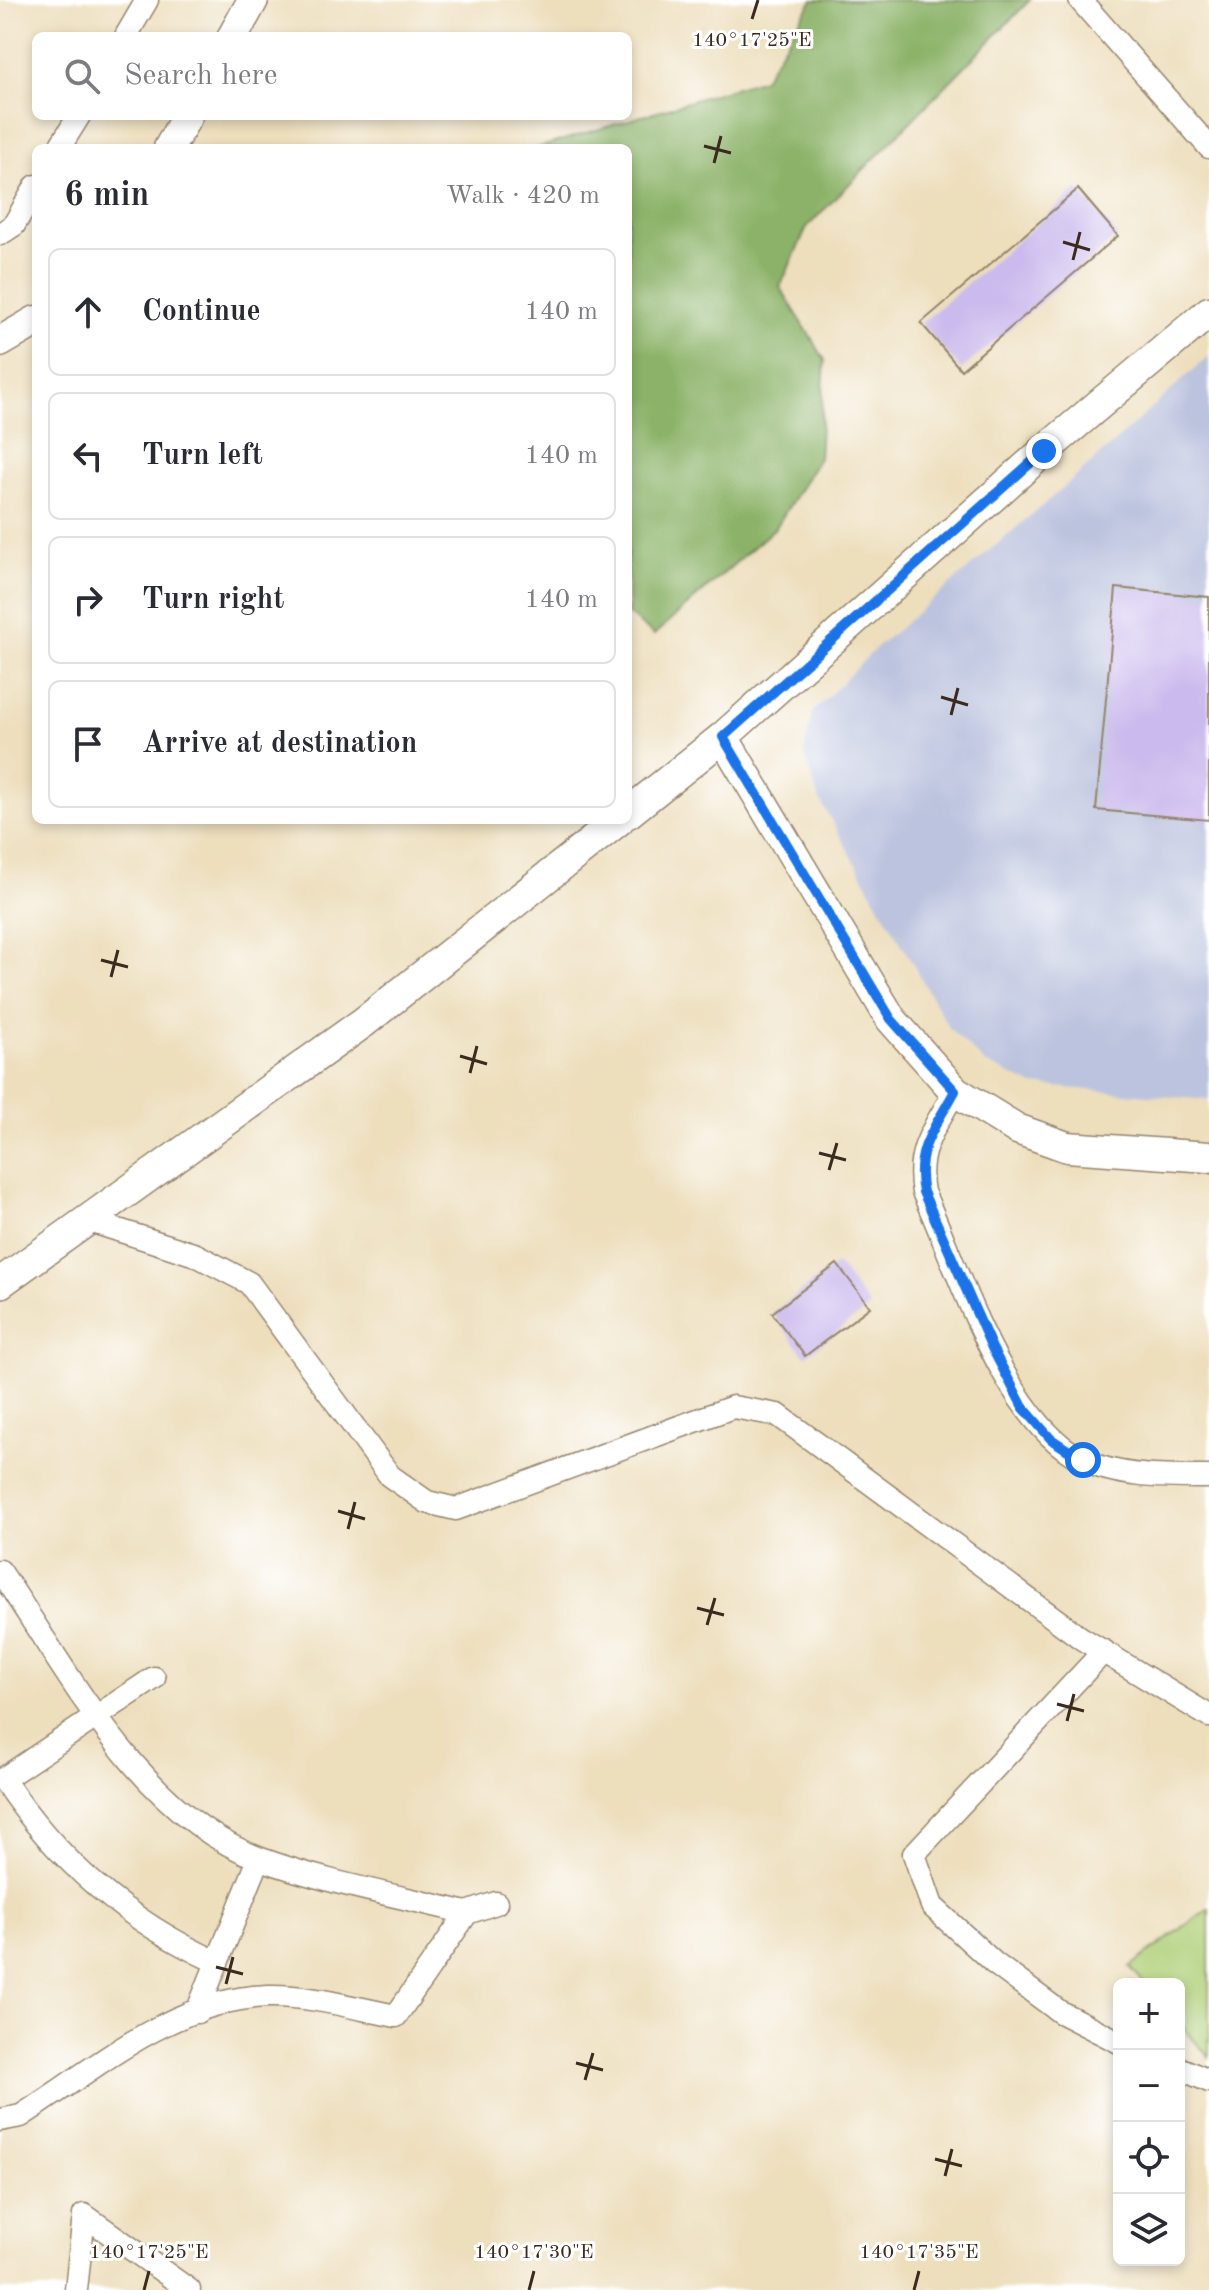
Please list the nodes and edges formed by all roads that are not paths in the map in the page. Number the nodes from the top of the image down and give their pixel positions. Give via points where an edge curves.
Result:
1 (147, 0) edge
2 (253, 0) edge
3 (1080, 0) edge
4 (128, 32) edge
5 (235, 32) edge
6 (76, 120) edge
7 (185, 120) edge
8 (62, 144) edge
9 (171, 144) edge
10 (1209, 147) edge
11 (32, 193) edge
12 (0, 234) edge
13 (1209, 312) edge
14 (32, 323) edge
15 (0, 342) edge
16 (723, 737) junction
17 (632, 810) edge
18 (614, 824) edge
19 (955, 1091) junction
20 (1209, 1157) edge
21 (87, 1220) junction
22 (0, 1283) edge
23 (1209, 1477) edge
24 (0, 1571) edge
25 (1104, 1651) junction
26 (154, 1678) dead end
27 (99, 1716) junction
28 (1209, 1716) edge
29 (1, 1780) edge
30 (259, 1859) junction
31 (496, 1903) dead end
32 (467, 1913) junction
33 (217, 1962) junction
34 (197, 2012) junction
35 (1113, 2039) edge
36 (1185, 2071) edge
37 (1209, 2081) edge
38 (0, 2120) edge
39 (76, 2290) edge
40 (189, 2290) edge

1 - 4 street
2 - 5 street
3 - 10 street
6 - 8 street
7 - 9 street
11 - 12 street via 14,225
13 - 16 street
14 - 15 street
16 - 17 street
16 - 19 street via 891,1019
18 - 21 street via 364,1022
19 - 20 street via 1017,1129 1067,1147
19 - 23 street via 922,1149 923,1192 1023,1407 1051,1439 1083,1460 1113,1471
21 - 22 street
21 - 25 street via 196,1255 249,1283 390,1476 427,1502 456,1509 733,1407 778,1415
24 - 27 street
25 - 28 street
25 - 35 street via 914,1854 932,1906 994,1963 1060,2012
26 - 27 street
27 - 29 street
27 - 30 street via 132,1764 172,1807
29 - 33 street via 105,1893 140,1922
30 - 32 street
30 - 33 street
31 - 32 street
32 - 34 street via 396,2016 267,1996
33 - 34 street
34 - 38 street via 166,2022 21,2116
36 - 37 street
39 - 40 street via 84,2215

